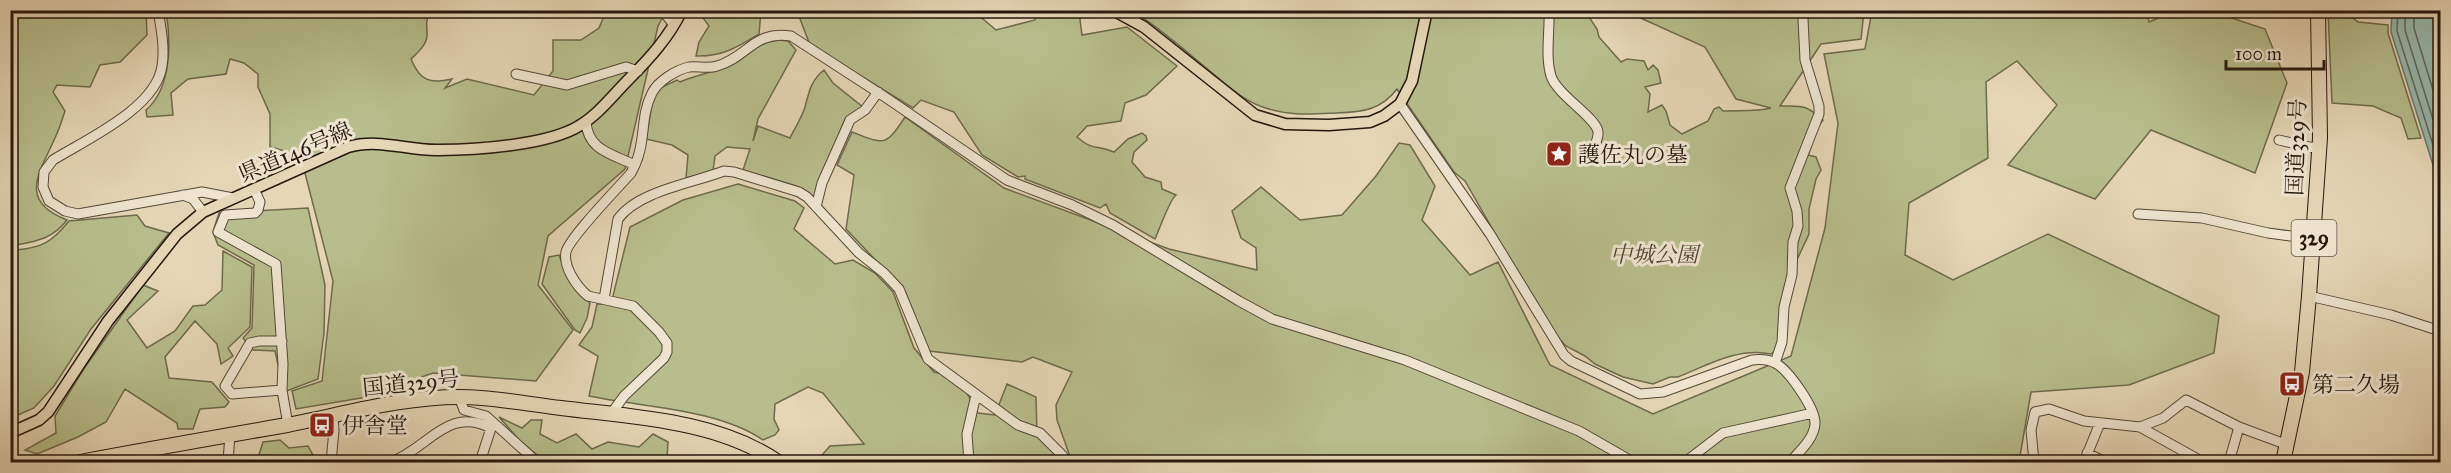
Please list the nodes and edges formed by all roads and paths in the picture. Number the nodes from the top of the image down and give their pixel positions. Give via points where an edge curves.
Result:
1 (158, 10) edge
2 (662, 10) edge
3 (682, 10) edge
4 (1113, 10) edge
5 (1427, 10) edge
6 (1549, 10) edge
7 (2318, 10) edge
8 (1803, 19) dead end
9 (674, 25) junction
10 (638, 70) junction
11 (516, 74) dead end
12 (878, 92) junction
13 (1400, 104) junction
14 (586, 122) junction
15 (2279, 140) dead end
16 (2319, 149) junction
17 (1591, 158) dead end
18 (635, 165) junction
19 (254, 189) junction
20 (181, 195) junction
21 (233, 198) junction
22 (816, 207) junction
23 (203, 212) junction
24 (2138, 214) dead end
25 (2313, 239) junction
26 (2309, 296) junction
27 (603, 299) junction
28 (2440, 331) edge
29 (282, 341) junction
30 (1775, 363) junction
31 (282, 390) junction
32 (976, 395) junction
33 (459, 397) junction
34 (1813, 413) junction
35 (611, 414) junction
36 (333, 415) junction
37 (2100, 423) junction
38 (288, 425) junction
39 (492, 425) junction
40 (2140, 427) junction
41 (2239, 427) junction
42 (10, 433) edge
43 (230, 434) junction
44 (2288, 445) junction
45 (134, 457) edge
46 (2086, 458) edge
47 (80, 462) edge
48 (228, 462) edge
49 (334, 462) edge
50 (391, 462) edge
51 (480, 462) edge
52 (537, 462) edge
53 (778, 462) edge
54 (969, 462) edge
55 (1066, 462) edge
56 (1633, 462) edge
57 (1685, 462) edge
58 (1790, 462) edge
59 (2034, 462) edge
60 (2104, 462) edge
61 (2203, 462) edge
62 (2229, 462) edge
63 (2283, 462) edge

1 - 20 street via 162,65 154,87 132,111 53,160 44,172 43,187 56,207 78,214
2 - 9 street
3 - 9 main road, 県道146号線
4 - 13 main road via 1144,27 1245,109 1265,119 1285,124 1361,123 1384,116
5 - 13 main road via 1412,81
6 - 17 street via 1551,76 1596,125 1598,137
7 - 16 highway, 国道329号 / 329
8 - 30 street via 1805,60 1820,114 1790,188 1798,226 1782,342
9 - 10 main road, 県道146号線
10 - 11 street via 626,67 567,85
10 - 14 main road, 県道146号線
12 - 18 street via 790,36 775,33 715,67 688,67 658,85 645,110
12 - 22 street via 846,127
12 - 56 street via 1007,180 1113,225 1272,319 1406,360 1579,431
13 - 30 street via 1490,234 1559,349 1571,361 1640,394 1663,393 1752,360
14 - 18 street via 586,135 595,146
14 - 19 main road, 県道146号線 via 538,140 475,149 360,143
15 - 16 street
16 - 25 highway, 国道329号 / 329
18 - 27 street via 566,252 567,266 582,291
19 - 21 main road, 県道146号線
19 - 29 street via 260,202 258,210 225,215 218,232 276,264
20 - 21 street via 202,192
20 - 23 street via 193,200
21 - 23 main road, 県道146号線
22 - 27 street via 799,192 724,171 638,200 618,219
22 - 32 street via 899,289 928,359
23 - 42 main road, 県道146号線 via 177,234 108,321 48,412
24 - 25 street via 2202,218
25 - 26 highway, 国道329号 / 329
26 - 28 street
26 - 44 highway, 国道329号 / 329 via 2302,372
27 - 35 street via 633,306 659,332 668,352
29 - 31 street
29 - 31 street via 250,344 225,386 232,394
30 - 34 street via 1794,382
31 - 38 street
32 - 54 street via 967,434
32 - 55 street via 1018,425 1040,433
33 - 35 highway, 国道329号
33 - 36 highway, 国道329号 via 402,402
33 - 39 street via 464,411 486,416
34 - 57 street via 1723,433
34 - 58 street via 1816,423 1812,435
35 - 53 highway, 国道329号 via 719,434
36 - 38 highway, 国道329号
36 - 49 street
37 - 40 street
37 - 46 street
37 - 59 street via 2049,409 2035,412 2031,430
38 - 43 highway, 国道329号
39 - 50 street via 461,421 452,424 413,452
39 - 51 street
39 - 52 street
40 - 41 street via 2163,418 2186,400
40 - 61 street
41 - 44 street
41 - 62 street
43 - 45 highway, 国道329号
43 - 48 street
44 - 63 highway, 国道329号 / 329
45 - 47 highway, 国道329号
46 - 60 street

